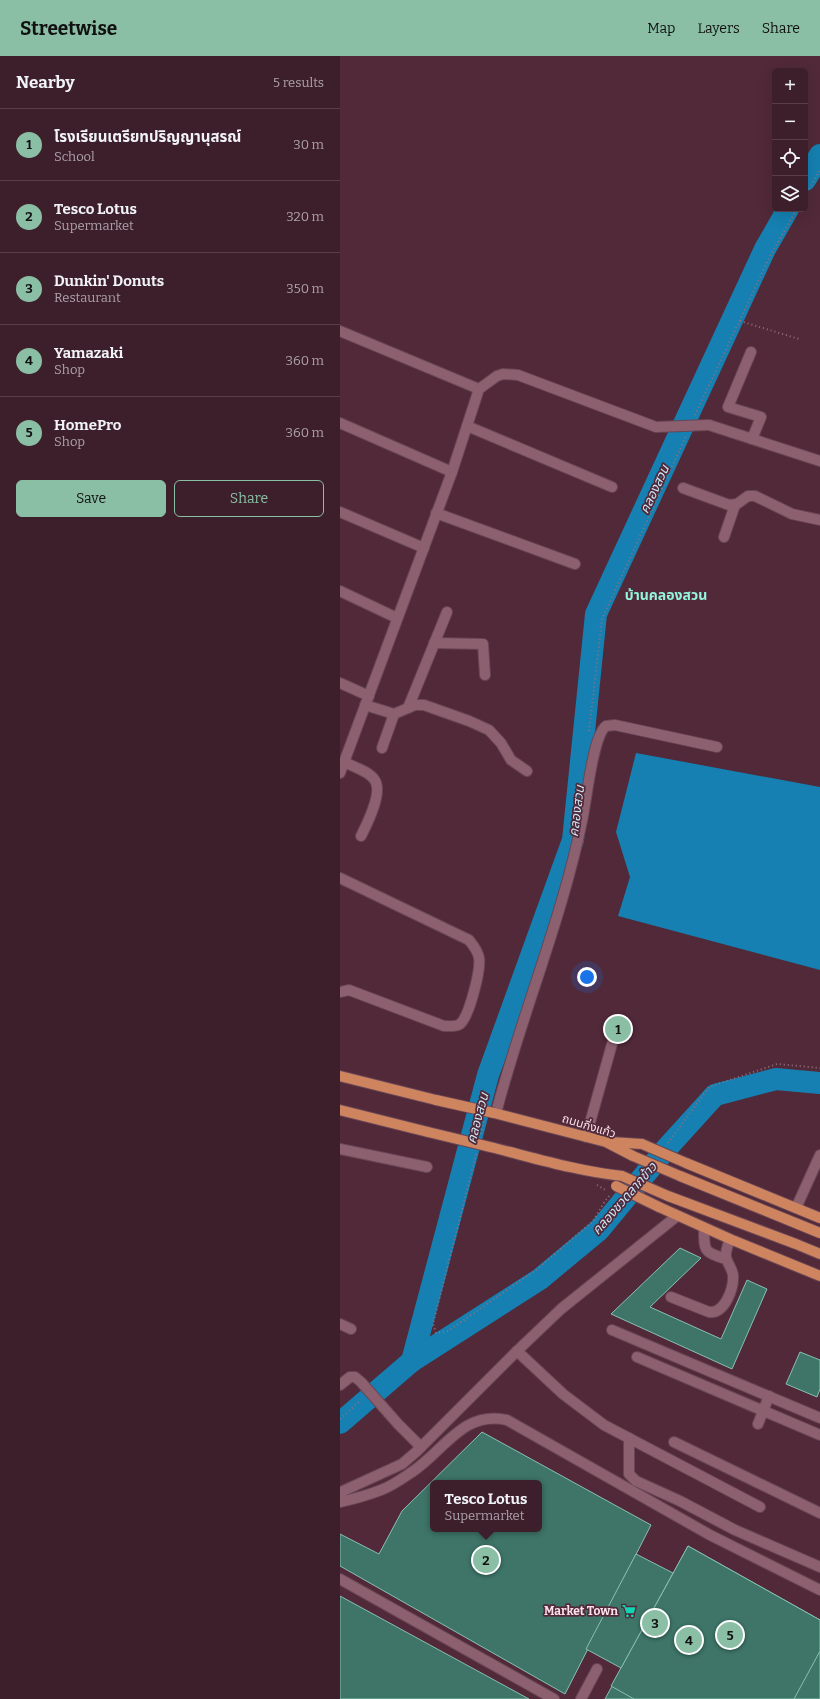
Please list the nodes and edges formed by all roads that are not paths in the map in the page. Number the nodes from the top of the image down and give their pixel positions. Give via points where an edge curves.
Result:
1 (340, 331) edge
2 (751, 352) dead end
3 (479, 389) junction
4 (340, 423) edge
5 (467, 426) junction
6 (752, 439) junction
7 (820, 461) edge
8 (452, 472) junction
9 (612, 487) dead end
10 (682, 488) dead end
11 (735, 504) junction
12 (340, 512) edge
13 (436, 513) junction
14 (820, 520) edge
15 (724, 537) dead end
16 (424, 548) junction
17 (575, 564) dead end
18 (340, 591) edge
19 (447, 612) dead end
20 (397, 618) junction
21 (434, 643) junction
22 (485, 676) dead end
23 (340, 683) edge
24 (367, 701) junction
25 (408, 708) junction
26 (394, 714) junction
27 (717, 747) dead end
28 (382, 748) dead end
29 (342, 768) edge
30 (527, 771) dead end
31 (361, 836) dead end
32 (340, 878) edge
33 (340, 992) edge
34 (612, 1044) dead end
35 (340, 1076) edge
36 (340, 1110) edge
37 (492, 1114) junction
38 (586, 1137) junction
39 (606, 1142) junction
40 (340, 1149) edge
41 (820, 1155) edge
42 (427, 1168) dead end
43 (604, 1174) junction
44 (796, 1208) junction
45 (677, 1216) junction
46 (820, 1218) edge
47 (704, 1228) junction
48 (820, 1233) edge
49 (730, 1239) junction
50 (820, 1254) edge
51 (726, 1259) junction
52 (820, 1276) edge
53 (671, 1297) dead end
54 (340, 1324) edge
55 (351, 1328) dead end
56 (612, 1330) dead end
57 (517, 1351) junction
58 (637, 1357) dead end
59 (340, 1385) edge
60 (769, 1396) junction
61 (763, 1411) junction
62 (820, 1418) edge
63 (758, 1424) dead end
64 (820, 1435) edge
65 (629, 1438) junction
66 (674, 1442) dead end
67 (421, 1447) junction
68 (341, 1493) edge
69 (340, 1502) edge
70 (760, 1507) dead end
71 (820, 1513) edge
72 (820, 1567) edge
73 (340, 1579) edge
74 (820, 1590) edge
75 (597, 1669) dead end
76 (554, 1699) edge
77 (581, 1699) edge

1 - 3 street
2 - 6 street via 728,407 762,417
3 - 5 street
3 - 6 street, bridge via 497,376 518,375 656,427 709,425
4 - 8 street
5 - 8 street
5 - 9 street
6 - 7 street
8 - 13 street
10 - 11 street via 729,505
11 - 14 street via 748,496 755,496 792,514
11 - 15 street
12 - 16 street
13 - 16 street
13 - 17 street
16 - 20 street
18 - 20 street
19 - 21 street
20 - 24 street
21 - 22 street via 483,644
21 - 25 street
23 - 24 street
24 - 26 street
24 - 29 street
25 - 26 street
25 - 30 street via 424,705 489,730 511,760
26 - 28 street
27 - 37 street via 615,726 606,726 603,729 596,746 582,819 559,911
29 - 31 street via 371,776 376,781 378,792
32 - 33 street via 469,940 480,958 466,1016 459,1024 452,1026 444,1026 349,990
34 - 38 street
35 - 37 main road, ถนนกิ่งแก้ว, bridge
36 - 43 main road, bridge
37 - 38 main road, ถนนกิ่งแก้ว
38 - 39 main road, ถนนกิ่งแก้ว
39 - 44 main road, bridge via 642,1144
39 - 48 main road, ถนนกิ่งแก้ว, bridge via 680,1176
40 - 42 street
41 - 44 street
43 - 45 main road, bridge via 616,1188
43 - 50 main road, bridge via 622,1176
44 - 46 main road
45 - 47 main road
45 - 57 street via 561,1309
47 - 49 main road
47 - 51 street via 706,1249 710,1254
49 - 51 street
49 - 52 main road
51 - 53 street via 733,1277 720,1310 709,1312
54 - 55 street
56 - 60 street
57 - 65 street via 563,1394 604,1425
57 - 67 street
58 - 61 street
59 - 67 street via 350,1377 355,1377
60 - 61 street
60 - 62 street
61 - 63 street
61 - 64 street
65 - 70 street
65 - 72 street via 629,1474 636,1482 680,1501 735,1530
66 - 71 street
67 - 68 street via 402,1464
69 - 74 street via 382,1490 415,1470 458,1432 478,1420 507,1420 710,1535
73 - 76 street
75 - 77 street

